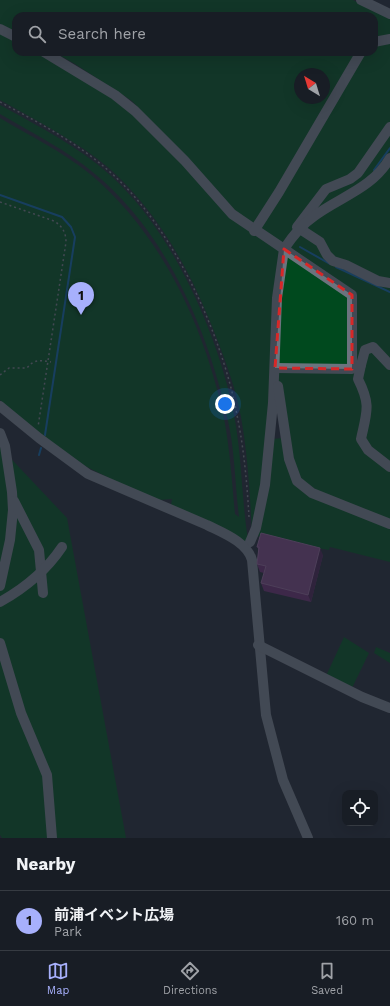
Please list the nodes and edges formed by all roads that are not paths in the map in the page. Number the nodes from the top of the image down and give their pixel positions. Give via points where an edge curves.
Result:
1 (361, 0) edge
2 (390, 14) edge
3 (0, 29) edge
4 (12, 36) edge
5 (390, 39) edge
6 (378, 41) edge
7 (51, 56) edge
8 (359, 56) edge
9 (390, 127) edge
10 (386, 164) edge
11 (300, 229) junction
12 (254, 231) junction
13 (284, 249) junction
14 (390, 282) edge
15 (390, 365) edge
16 (357, 367) junction
17 (275, 368) junction
18 (0, 406) edge
19 (0, 433) edge
20 (287, 438) junction
21 (270, 439) junction
22 (390, 468) edge
23 (12, 497) junction
24 (390, 524) edge
25 (250, 525) road end
26 (249, 546) junction
27 (62, 547) dead end
28 (42, 572) junction
29 (0, 586) edge
30 (43, 593) dead end
31 (0, 602) edge
32 (0, 643) edge
33 (258, 645) junction
34 (390, 708) edge
35 (52, 838) edge
36 (308, 838) edge

1 - 2 street
3 - 4 street
5 - 6 street
7 - 12 street via 115,95 135,111 185,160 232,214
8 - 12 street
9 - 11 street via 358,173 319,195 297,227
10 - 11 street via 366,185 313,216
11 - 13 street
11 - 14 street via 320,242 333,261 378,281
12 - 13 street
13 - 16 street via 352,295
13 - 17 street via 277,298
15 - 16 street via 373,347 368,347
16 - 17 street
16 - 22 street via 358,379 366,395 368,407 361,439 368,450
17 - 20 street
17 - 21 street
18 - 26 street via 88,474
19 - 23 street via 5,446
20 - 21 street via 282,436
20 - 24 street via 291,467 298,481 306,489
21 - 26 street via 262,502
23 - 28 street via 37,544
23 - 29 street via 10,540
25 - 26 street
26 - 33 street
27 - 28 street
28 - 30 street
28 - 31 street
32 - 35 street via 21,713 47,775
33 - 34 street via 362,698
33 - 36 street via 266,715 283,780

